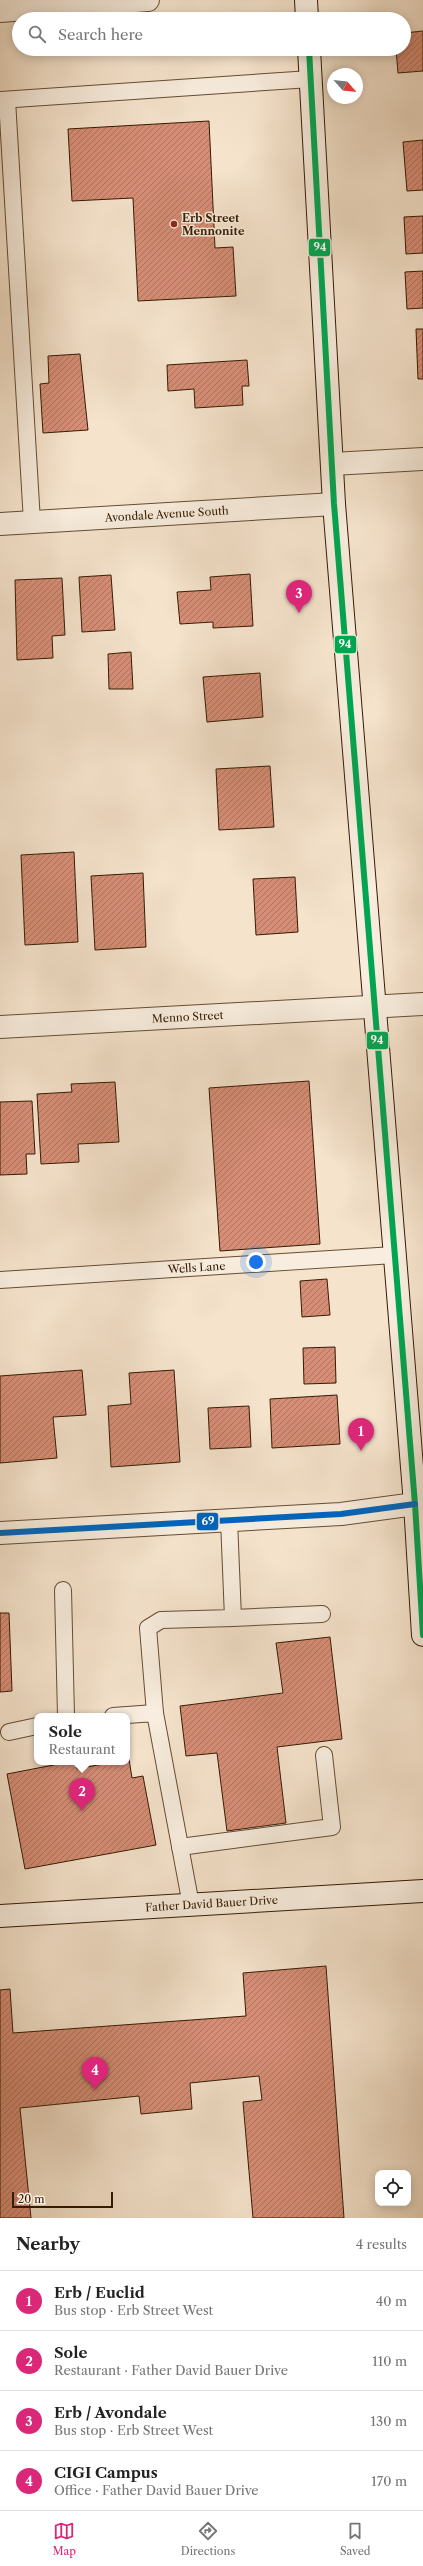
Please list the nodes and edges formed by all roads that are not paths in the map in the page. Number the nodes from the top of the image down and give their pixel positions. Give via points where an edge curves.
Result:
1 (148, 0) edge
2 (306, 0) edge
3 (0, 11) edge
4 (307, 12) edge
5 (309, 56) edge
6 (311, 79) junction
7 (4, 100) edge
8 (423, 459) edge
9 (332, 464) junction
10 (334, 504) junction
11 (32, 522) junction
12 (0, 524) edge
13 (423, 1004) edge
14 (376, 1009) junction
15 (0, 1027) edge
16 (394, 1255) junction
17 (0, 1280) edge
18 (419, 1504) edge
19 (229, 1520) junction
20 (0, 1533) edge
21 (63, 1590) dead end
22 (322, 1614) dead end
23 (233, 1618) junction
24 (423, 1635) edge
25 (66, 1713) edge
26 (155, 1713) junction
27 (130, 1715) edge
28 (34, 1727) edge
29 (9, 1732) dead end
30 (324, 1755) dead end
31 (180, 1846) junction
32 (423, 1891) edge
33 (191, 1905) junction
34 (0, 1916) edge

1 - 3 street
2 - 4 street
5 - 6 street
6 - 7 lane
6 - 9 street
7 - 11 lane
8 - 9 street
9 - 10 street
10 - 11 street, Avondale Avenue South
10 - 14 street
11 - 12 street, Avondale Avenue South
13 - 14 street, Menno Street
14 - 15 street, Menno Street
14 - 16 street
16 - 17 lane, Wells Lane
16 - 18 street
18 - 19 street via 341,1514
18 - 24 street
19 - 20 street
19 - 23 lane
21 - 25 lane
22 - 23 lane
23 - 26 lane via 161,1620 148,1628
26 - 27 lane
26 - 31 lane
28 - 29 lane
30 - 31 lane via 332,1827
31 - 33 lane
32 - 33 street, Father David Bauer Drive
33 - 34 street, Father David Bauer Drive

